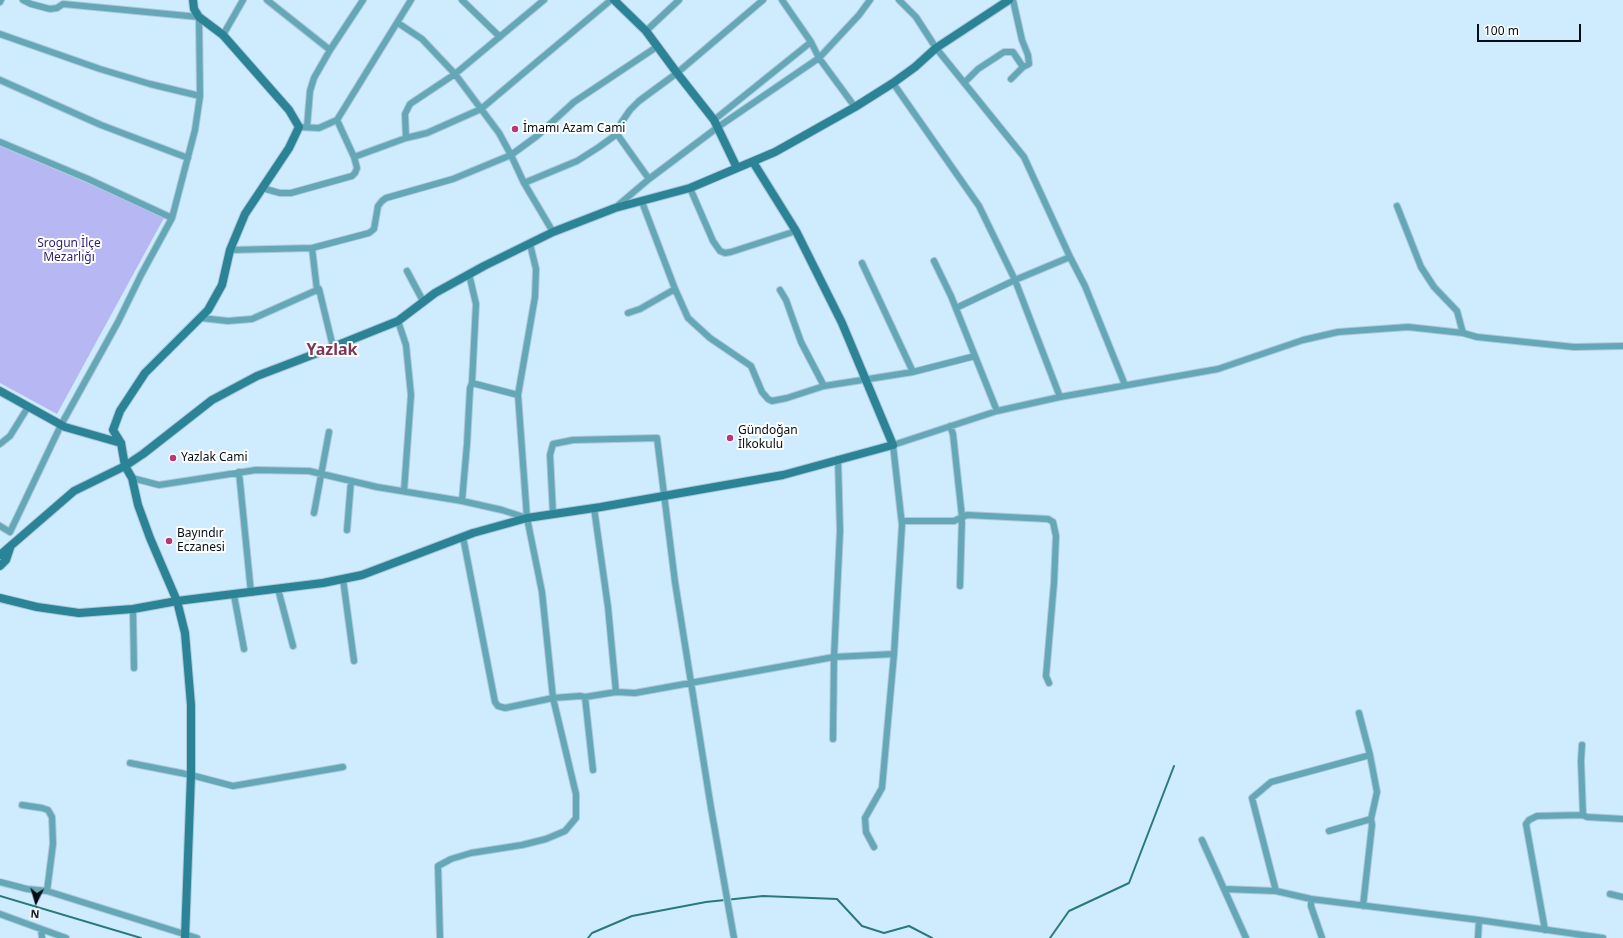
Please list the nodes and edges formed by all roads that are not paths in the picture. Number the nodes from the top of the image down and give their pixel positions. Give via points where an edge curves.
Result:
1 (23, 0) edge
2 (192, 0) edge
3 (243, 0) edge
4 (267, 0) edge
5 (363, 0) edge
6 (410, 0) edge
7 (462, 0) edge
8 (544, 0) edge
9 (612, 0) edge
10 (679, 0) edge
11 (763, 0) edge
12 (782, 0) edge
13 (870, 0) edge
14 (899, 0) edge
15 (1009, 0) edge
16 (1012, 0) edge
17 (63, 2) edge
18 (199, 17) junction
19 (398, 23) junction
20 (646, 31) junction
21 (0, 34) edge
22 (223, 35) junction
23 (500, 37) junction
24 (811, 42) junction
25 (658, 46) junction
26 (936, 48) junction
27 (330, 50) junction
28 (820, 58) junction
29 (1023, 67) junction
30 (455, 74) junction
31 (677, 74) junction
32 (1011, 79) dead end
33 (0, 80) edge
34 (893, 83) junction
35 (964, 83) junction
36 (200, 96) junction
37 (855, 107) junction
38 (481, 109) junction
39 (337, 120) junction
40 (716, 124) junction
41 (303, 127) junction
42 (617, 134) junction
43 (406, 138) junction
44 (0, 142) edge
45 (511, 155) junction
46 (354, 157) junction
47 (188, 158) junction
48 (753, 162) junction
49 (737, 168) junction
50 (649, 178) junction
51 (524, 184) junction
52 (262, 188) junction
53 (690, 188) junction
54 (642, 202) junction
55 (1397, 206) dead end
56 (615, 208) junction
57 (172, 218) junction
58 (796, 231) junction
59 (553, 232) junction
60 (530, 244) junction
61 (312, 248) junction
62 (230, 250) junction
63 (1070, 258) junction
64 (934, 261) dead end
65 (862, 263) dead end
66 (407, 271) dead end
67 (469, 274) junction
68 (1015, 280) junction
69 (675, 289) junction
70 (317, 290) junction
71 (780, 290) dead end
72 (422, 301) junction
73 (956, 308) junction
74 (628, 313) dead end
75 (200, 318) junction
76 (398, 321) junction
77 (1463, 333) junction
78 (1623, 346) edge
79 (333, 347) junction
80 (975, 356) junction
81 (913, 372) junction
82 (866, 380) junction
83 (472, 383) junction
84 (1125, 385) junction
85 (824, 386) junction
86 (0, 391) edge
87 (518, 395) junction
88 (1060, 397) junction
89 (28, 407) junction
90 (997, 411) junction
91 (61, 424) junction
92 (950, 426) junction
93 (329, 432) dead end
94 (121, 443) junction
95 (0, 444) edge
96 (893, 445) junction
97 (838, 459) junction
98 (125, 466) junction
99 (238, 472) junction
100 (320, 474) junction
101 (132, 478) junction
102 (351, 481) junction
103 (404, 491) junction
104 (665, 496) junction
105 (462, 501) junction
106 (594, 508) junction
107 (314, 512) dead end
108 (553, 514) junction
109 (962, 517) junction
110 (528, 518) junction
111 (902, 521) junction
112 (0, 526) edge
113 (346, 530) dead end
114 (10, 532) junction
115 (463, 537) junction
116 (10, 548) junction
117 (0, 555) edge
118 (0, 566) edge
119 (343, 579) junction
120 (960, 586) dead end
121 (278, 589) junction
122 (250, 592) junction
123 (234, 595) junction
124 (0, 598) edge
125 (177, 601) junction
126 (133, 609) junction
127 (293, 646) dead end
128 (244, 649) dead end
129 (894, 654) junction
130 (834, 657) junction
131 (354, 661) dead end
132 (134, 668) dead end
133 (691, 683) junction
134 (1049, 683) dead end
135 (616, 692) junction
136 (584, 697) junction
137 (553, 698) junction
138 (1359, 713) dead end
139 (833, 739) dead end
140 (1582, 745) dead end
141 (1370, 755) junction
142 (130, 762) dead end
143 (343, 767) dead end
144 (593, 770) dead end
145 (191, 775) junction
146 (22, 805) dead end
147 (1584, 815) junction
148 (1371, 819) junction
149 (1623, 819) edge
150 (1329, 831) dead end
151 (1202, 840) dead end
152 (874, 847) dead end
153 (0, 882) edge
154 (1224, 889) junction
155 (48, 891) junction
156 (1276, 891) junction
157 (1610, 894) dead end
158 (1623, 897) edge
159 (1311, 899) junction
160 (1363, 906) junction
161 (0, 914) edge
162 (1480, 920) junction
163 (41, 929) junction
164 (1546, 930) junction
165 (185, 936) edge
166 (42, 938) edge
167 (66, 938) edge
168 (197, 938) edge
169 (440, 938) edge
170 (734, 938) edge
171 (1246, 938) edge
172 (1322, 938) edge
173 (1478, 938) edge
174 (1602, 938) edge

1 - 17 street via 50,9 57,8
2 - 18 street
3 - 22 street
4 - 27 street
5 - 27 street
6 - 19 street
7 - 23 street
8 - 23 street
9 - 20 street
9 - 38 street
10 - 20 street
11 - 31 street
12 - 24 street
13 - 28 street
14 - 26 street via 916,17
15 - 26 street
16 - 29 street via 1028,55 1029,64
17 - 18 street
18 - 22 street
18 - 36 street
19 - 30 street via 422,39
19 - 39 street
20 - 25 street
21 - 36 street via 100,69
22 - 41 street
23 - 30 street
24 - 28 street
24 - 40 street
25 - 31 street
25 - 45 street via 574,102 537,136
26 - 34 street
26 - 35 street
27 - 41 street via 314,78
28 - 37 street
28 - 40 street
29 - 32 street
29 - 35 street via 1012,52 1004,52 978,69
30 - 38 street
30 - 43 street via 410,104 405,114
31 - 40 street
31 - 42 street via 650,92 630,110
33 - 47 street via 101,125
34 - 37 street
34 - 68 street via 979,206
35 - 63 street via 1024,157
36 - 47 street
37 - 48 street
38 - 43 street via 427,133
38 - 45 street
39 - 41 street via 319,128
39 - 46 street
40 - 49 street
40 - 50 street
41 - 52 street
42 - 50 street
42 - 51 street via 577,160
43 - 46 street
44 - 57 street
45 - 51 street
45 - 61 street via 453,179 386,198 378,206 374,229 369,233
46 - 52 street via 357,168 352,176 291,193
47 - 57 street
48 - 49 street
48 - 58 street
49 - 53 street
50 - 56 street
51 - 59 street
52 - 62 street via 245,214
53 - 54 street
53 - 58 street via 713,241 720,251 725,253 737,250
54 - 56 street
54 - 69 street
55 - 77 street via 1421,268 1434,287 1457,311
56 - 59 street
57 - 91 street
58 - 82 street via 842,323
59 - 60 street
60 - 67 street
60 - 87 street via 536,269 535,296
61 - 62 street
61 - 70 street
62 - 75 street via 222,285 208,310
63 - 68 street
63 - 84 street via 1085,286
64 - 73 street
65 - 81 street
66 - 72 street
67 - 72 street
67 - 83 street via 476,304
68 - 73 street
68 - 88 street
69 - 74 street
69 - 85 street via 688,318 710,338 751,366 762,392 768,399 772,401 787,398
70 - 75 street via 252,319 228,321
70 - 79 street via 319,289
71 - 85 street via 801,342
72 - 76 street
73 - 80 street
75 - 94 street via 145,374 120,411 113,430
76 - 79 street
76 - 103 street via 406,345 411,395
77 - 78 street via 1476,337 1574,347
77 - 84 street via 1408,327 1338,332 1303,340 1218,369
79 - 98 street via 256,376 212,400
80 - 81 street
80 - 90 street
81 - 82 street
82 - 85 street
82 - 96 street
83 - 87 street
83 - 105 street
84 - 88 street
86 - 89 street
87 - 110 street
88 - 90 street
89 - 91 street
89 - 95 street via 10,436
90 - 92 street
91 - 94 street
91 - 114 street
92 - 96 street
92 - 109 street
93 - 100 street
94 - 98 street
96 - 97 street
96 - 111 street
97 - 104 street via 783,476
97 - 130 street via 840,531
98 - 101 street
98 - 116 street via 74,491
99 - 100 street via 309,471
99 - 101 street via 158,485
99 - 122 street
100 - 102 street
100 - 107 street
101 - 125 street via 138,505
102 - 103 street
102 - 113 street
103 - 105 street
104 - 106 street
104 - 108 street via 657,438 573,440 553,444 550,455
104 - 133 street
105 - 110 street
106 - 108 street
106 - 135 street via 608,607
108 - 110 street
109 - 111 street via 954,521
109 - 120 street
109 - 134 street via 1033,518 1053,522 1056,536 1046,676
110 - 115 street
110 - 137 street via 542,592
111 - 129 street
112 - 114 street
114 - 116 street
115 - 119 street via 362,575
115 - 137 street via 495,702 505,708
116 - 117 street
116 - 118 street via 6,560
119 - 121 street
119 - 131 street
121 - 122 street
121 - 127 street
122 - 123 street
123 - 125 street
123 - 128 street
124 - 126 street via 36,607 79,613
125 - 126 street
125 - 145 street via 185,633 191,705
126 - 132 street
129 - 130 street
129 - 152 street via 882,788 865,818 866,832
130 - 133 street
130 - 139 street
133 - 135 street via 635,693
133 - 170 street
135 - 136 street
136 - 137 street
136 - 144 street
137 - 169 street via 576,794 576,818 565,831 546,839 470,853 438,866
138 - 141 street
140 - 147 street
141 - 148 street via 1377,792
141 - 156 street via 1271,782 1252,798
142 - 145 street
143 - 145 street via 233,786
145 - 165 street
146 - 155 street via 48,810 52,817
147 - 149 street
147 - 164 street via 1537,816 1526,824
148 - 150 street
148 - 160 street
151 - 154 street
153 - 155 street
154 - 156 street
154 - 171 street
155 - 165 street
156 - 159 street
157 - 158 street
159 - 160 street
159 - 172 street
160 - 162 street
161 - 163 street
162 - 164 street
162 - 173 street
163 - 166 street
163 - 167 street
164 - 174 street
165 - 168 street

